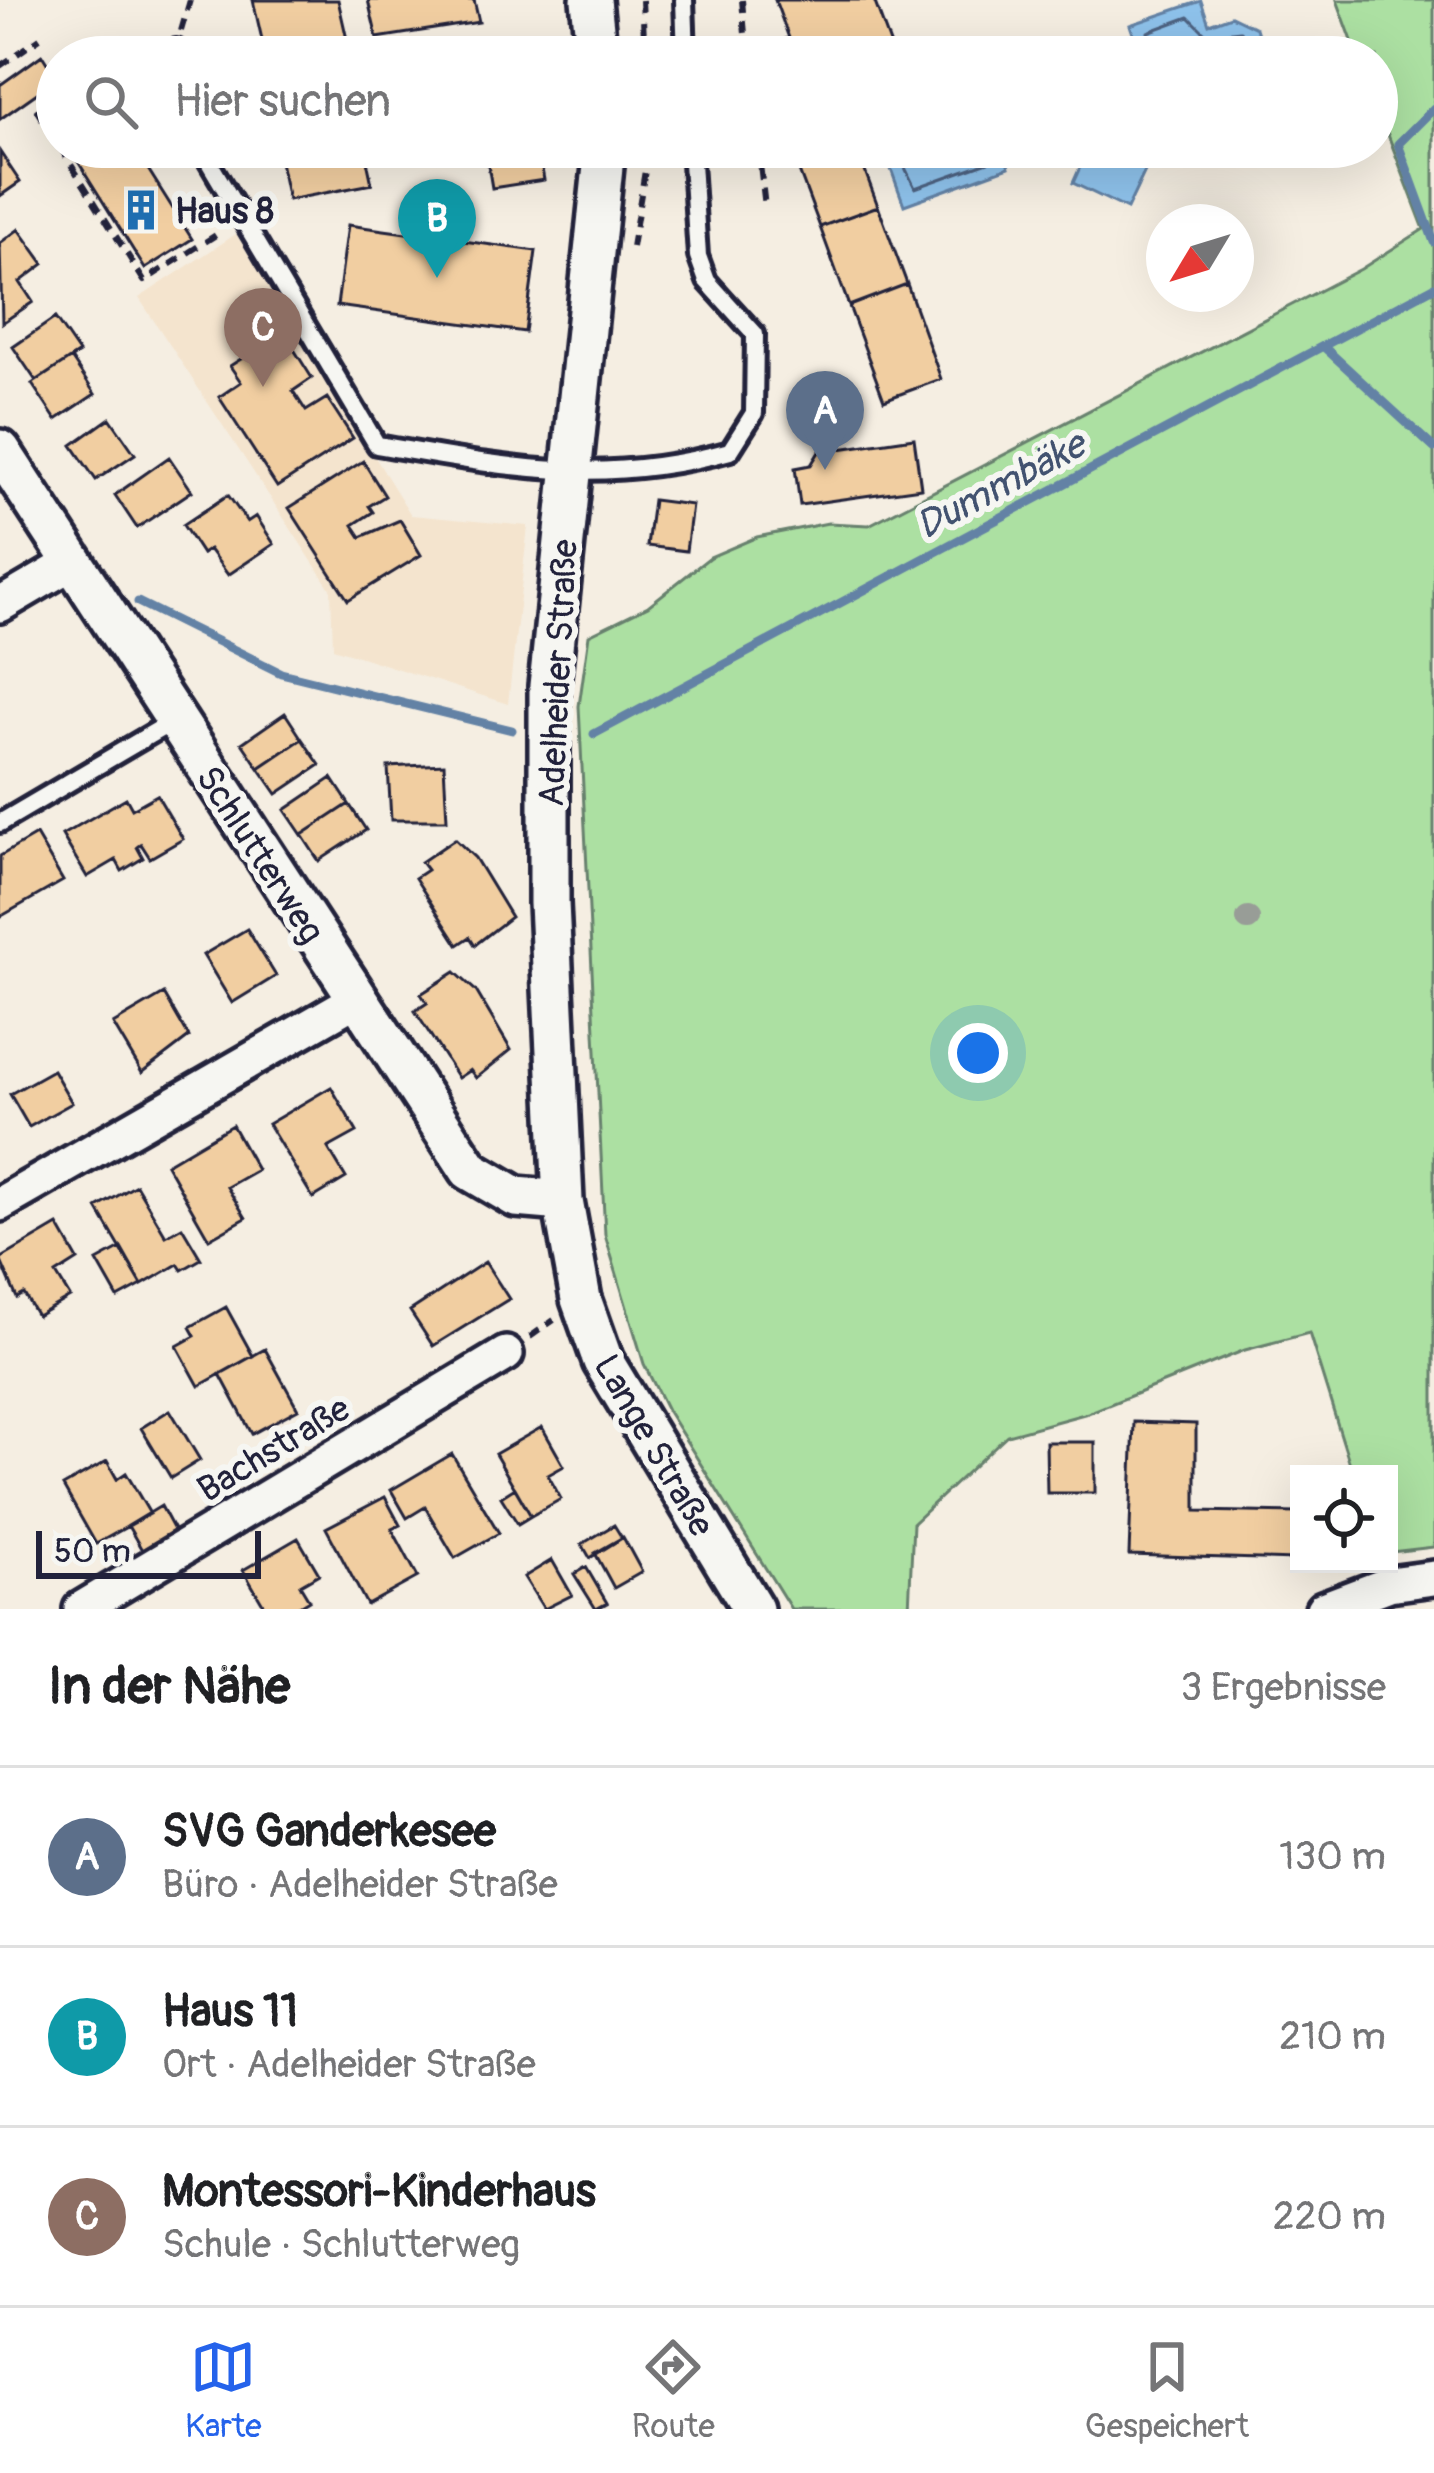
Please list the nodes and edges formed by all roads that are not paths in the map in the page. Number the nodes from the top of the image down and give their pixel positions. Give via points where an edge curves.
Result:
1 (591, 0) edge
2 (684, 0) edge
3 (595, 36) edge
4 (685, 36) edge
5 (212, 168) edge
6 (604, 168) edge
7 (692, 168) edge
8 (0, 450) edge
9 (582, 471) junction
10 (73, 562) junction
11 (0, 604) edge
12 (176, 719) junction
13 (0, 823) edge
14 (355, 1000) junction
15 (563, 1201) junction
16 (0, 1204) edge
17 (506, 1354) dead end
18 (1434, 1577) edge
19 (81, 1609) edge
20 (753, 1609) edge
21 (1323, 1609) edge

1 - 3 street
2 - 4 lane
5 - 9 lane via 377,445 547,474
6 - 9 street, Adelheider Straße
7 - 9 lane via 707,281 754,334 754,413 730,452 667,469
8 - 10 street, Schlutterweg
9 - 15 street, Adelheider Straße via 549,708
10 - 11 street
10 - 12 street, Schlutterweg
12 - 13 lane
12 - 14 street, Schlutterweg
14 - 15 street, Schlutterweg via 482,1182 536,1203
14 - 16 street
15 - 20 street, Lange Straße via 581,1299 603,1361
17 - 19 street, Bachstraße
18 - 21 street

